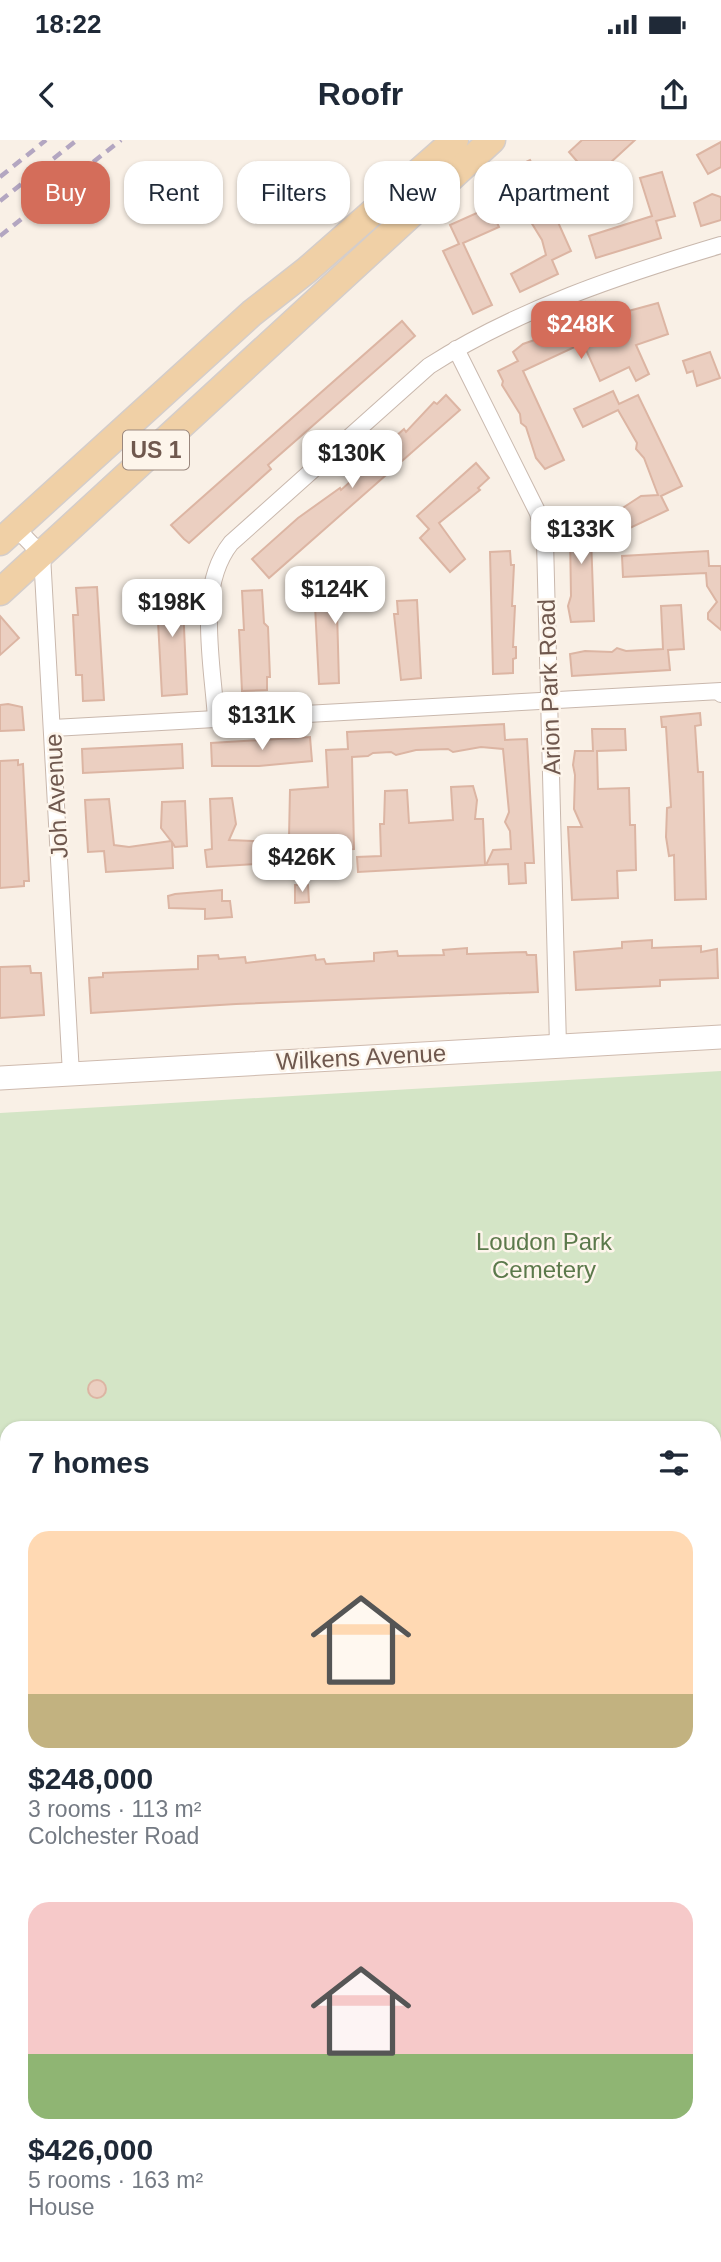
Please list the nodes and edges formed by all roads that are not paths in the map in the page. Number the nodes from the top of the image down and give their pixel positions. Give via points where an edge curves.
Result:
1 (455, 140) edge
2 (492, 140) edge
3 (721, 245) edge
4 (456, 349) junction
5 (8, 535) edge
6 (42, 555) junction
7 (0, 592) edge
8 (721, 692) edge
9 (549, 701) junction
10 (216, 719) junction
11 (53, 728) junction
12 (721, 1037) edge
13 (558, 1046) junction
14 (71, 1074) junction
15 (0, 1078) edge

1 - 5 main road, US 1 via 252,313
2 - 6 main road, US 1
3 - 4 street via 626,274
4 - 9 street, Arion Park Road via 542,528
4 - 10 street via 429,366 219,557 209,601
5 - 6 street
6 - 7 main road, US 1
6 - 11 street, Joh Avenue
8 - 9 street
9 - 10 street
9 - 13 street, Arion Park Road
10 - 11 street
11 - 14 street, Joh Avenue
12 - 13 main road, Wilkens Avenue
13 - 14 main road, Wilkens Avenue
14 - 15 main road, Wilkens Avenue

